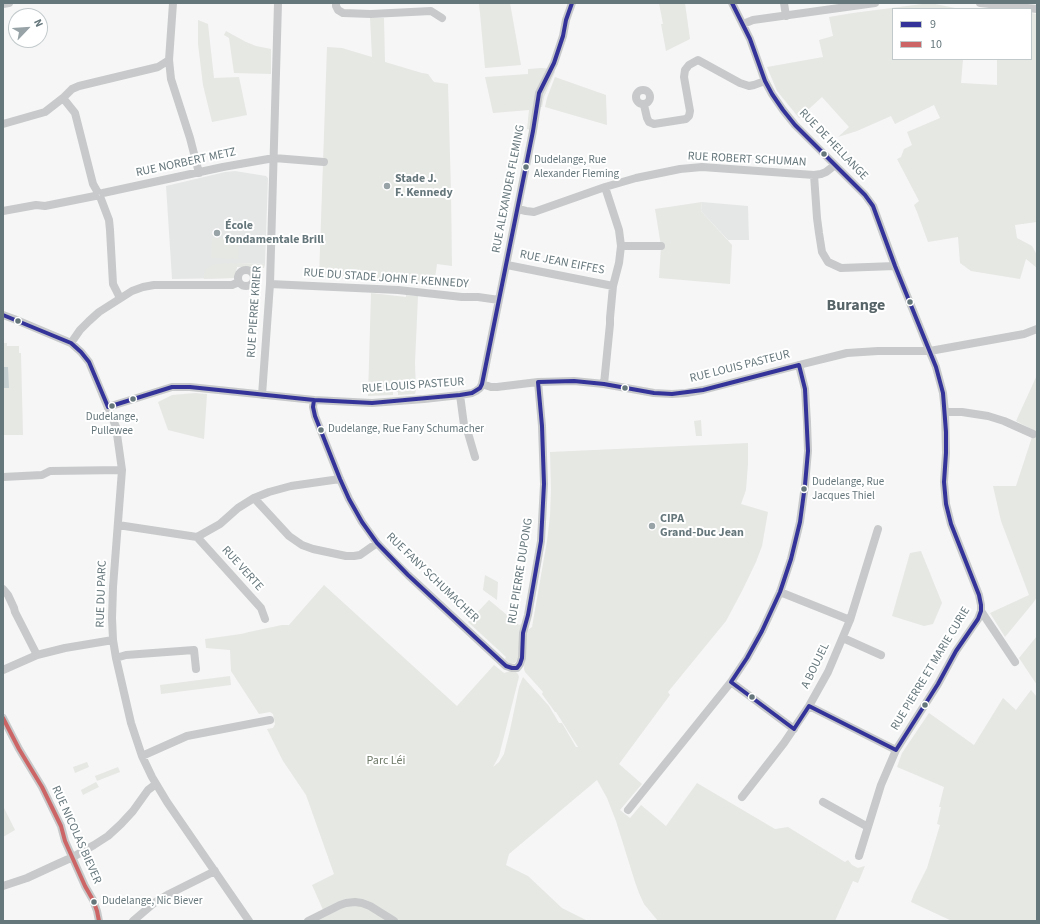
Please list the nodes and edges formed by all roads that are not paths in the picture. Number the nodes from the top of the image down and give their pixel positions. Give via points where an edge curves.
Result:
1 (9, 3) edge
2 (172, 3) edge
3 (278, 3) edge
4 (336, 3) edge
5 (572, 3) edge
6 (732, 3) edge
7 (784, 3) edge
8 (875, 3) edge
9 (980, 3) edge
10 (3, 4) edge
11 (1028, 8) edge
12 (786, 16) junction
13 (442, 18) dead end
14 (743, 24) junction
15 (169, 60) junction
16 (765, 81) junction
17 (63, 98) junction
18 (644, 105) dead end
19 (3, 124) edge
20 (274, 158) junction
21 (324, 162) dead end
22 (835, 166) junction
23 (199, 173) junction
24 (814, 175) junction
25 (605, 187) junction
26 (99, 195) junction
27 (518, 209) junction
28 (3, 211) edge
29 (621, 246) junction
30 (661, 246) dead end
31 (506, 265) junction
32 (895, 266) junction
33 (239, 282) dead end
34 (270, 284) junction
35 (613, 286) junction
36 (120, 298) junction
37 (499, 300) junction
38 (3, 315) edge
39 (1037, 329) edge
40 (71, 343) junction
41 (930, 351) junction
42 (799, 365) junction
43 (538, 382) junction
44 (482, 384) junction
45 (604, 384) junction
46 (262, 395) junction
47 (460, 395) junction
48 (314, 400) junction
49 (108, 407) junction
50 (945, 412) junction
51 (1033, 434) dead end
52 (474, 457) dead end
53 (122, 470) junction
54 (3, 476) edge
55 (340, 479) junction
56 (254, 498) junction
57 (118, 525) junction
58 (878, 529) dead end
59 (197, 537) junction
60 (377, 543) junction
61 (3, 589) edge
62 (780, 592) junction
63 (981, 611) junction
64 (265, 619) dead end
65 (850, 620) junction
66 (843, 638) junction
67 (113, 640) junction
68 (37, 655) junction
69 (882, 655) dead end
70 (116, 658) junction
71 (1015, 662) dead end
72 (518, 668) joint
73 (196, 669) dead end
74 (3, 670) edge
75 (731, 682) junction
76 (809, 706) junction
77 (3, 718) edge
78 (270, 720) dead end
79 (794, 729) junction
80 (896, 750) junction
81 (142, 756) junction
82 (156, 784) junction
83 (742, 797) dead end
84 (823, 802) dead end
85 (628, 810) dead end
86 (868, 827) junction
87 (859, 856) dead end
88 (73, 857) junction
89 (215, 872) junction
90 (3, 886) edge
91 (99, 921) edge
92 (133, 921) edge
93 (249, 921) edge
94 (308, 921) edge
95 (394, 921) edge

1 - 10 street
2 - 15 street
3 - 20 street, RUE PIERRE KRIER
4 - 13 street via 338,10 343,13 431,11
5 - 27 street, RUE ALEXANDER FLEMING via 554,63 539,93
6 - 14 street, RUE DE HELLANGE
7 - 12 street
8 - 12 street
9 - 11 street
12 - 14 street via 753,20
14 - 16 street, RUE DE HELLANGE
15 - 17 street via 158,67 79,86
15 - 23 street
16 - 18 street via 749,86 698,60 685,70 690,116 686,119 654,124 649,122
16 - 22 street, RUE DE HELLANGE via 795,125
17 - 19 street via 45,112
17 - 26 street via 75,114 93,184
20 - 21 street
20 - 23 street, RUE NORBERT METZ
20 - 34 street, RUE PIERRE KRIER
22 - 24 street, RUE ROBERT SCHUMAN
22 - 32 street, RUE DE HELLANGE via 865,195 872,206
23 - 26 street, RUE NORBERT METZ
24 - 25 street, RUE ROBERT SCHUMAN via 702,167 636,178
24 - 32 street via 821,248 828,262 840,268
25 - 27 street, RUE ROBERT SCHUMAN via 534,212
25 - 29 street via 619,230
26 - 28 street, RUE NORBERT METZ
26 - 36 street via 109,220 113,284
27 - 31 street, RUE ALEXANDER FLEMING
29 - 30 street
29 - 35 street
31 - 35 street, RUE JEAN EIFFES
31 - 37 street, RUE ALEXANDER FLEMING
32 - 41 street, RUE DE HELLANGE
33 - 36 street via 232,285 154,285 132,291
34 - 37 street, RUE DU STADE JOHN F. KENNEDY via 398,290
34 - 46 street, RUE PIERRE KRIER
35 - 45 street
36 - 40 street via 89,321
37 - 44 street, RUE ALEXANDER FLEMING
38 - 40 street, RUE DU PARC
39 - 41 street, RUE LOUIS PASTEUR via 1024,334
40 - 49 street, RUE DU PARC via 89,362
41 - 42 street, RUE LOUIS PASTEUR via 847,353
41 - 50 street, RUE PIERRE ET MARIE CURIE via 943,393
42 - 45 street, RUE LOUIS PASTEUR via 686,393 654,393
42 - 62 street via 805,389 808,451 800,522
43 - 44 street, RUE LOUIS PASTEUR via 491,388
43 - 45 street, RUE LOUIS PASTEUR via 574,381
43 - 72 street, RUE PIERRE DUPONG via 544,484 541,541 523,633 522,658
44 - 47 street, RUE LOUIS PASTEUR via 476,391
46 - 48 street, RUE LOUIS PASTEUR
46 - 49 street, RUE LOUIS PASTEUR via 172,387
47 - 48 street, RUE LOUIS PASTEUR via 372,403
47 - 52 street via 464,425
48 - 55 street, RUE FANY SCHUMACHER via 314,416
49 - 53 street, RUE DU PARC via 118,433
50 - 51 street via 988,416
50 - 63 street, RUE PIERRE ET MARIE CURIE via 946,504 951,524 979,595
53 - 54 street via 50,471 42,474
53 - 57 street, RUE DU PARC
55 - 56 street via 285,488
55 - 60 street, RUE FANY SCHUMACHER via 359,516
56 - 59 street via 220,524
56 - 60 street via 289,536 302,545 354,556 360,555
57 - 59 street
57 - 67 street, RUE DU PARC via 113,587
58 - 65 street, A BOUJEL
59 - 64 street, RUE VERTE via 261,608
60 - 72 street, RUE FANY SCHUMACHER via 506,666
61 - 68 street
62 - 65 street
62 - 75 street via 762,631
63 - 71 street
63 - 80 street, RUE PIERRE ET MARIE CURIE
65 - 66 street, A BOUJEL
66 - 69 street
66 - 76 street, A BOUJEL
67 - 68 street
67 - 70 street, RUE DU PARC
68 - 74 street
70 - 73 street via 194,650
70 - 81 street, RUE DU PARC via 131,723
75 - 79 street
75 - 85 street
76 - 79 street, A BOUJEL
76 - 80 street
77 - 88 street, RUE NICOLAS BIEVER via 42,787
78 - 81 street via 187,736
79 - 83 street, A BOUJEL
80 - 86 street, RUE PIERRE ET MARIE CURIE via 881,785
81 - 82 street, RUE DU PARC
82 - 88 street via 112,832
82 - 89 street, RUE DU PARC
84 - 86 street
86 - 87 street, RUE PIERRE ET MARIE CURIE
88 - 90 street
88 - 91 street, RUE NICOLAS BIEVER via 93,900
89 - 92 street via 169,894
89 - 93 street, RUE DU PARC
94 - 95 street via 340,905 355,902 370,906

